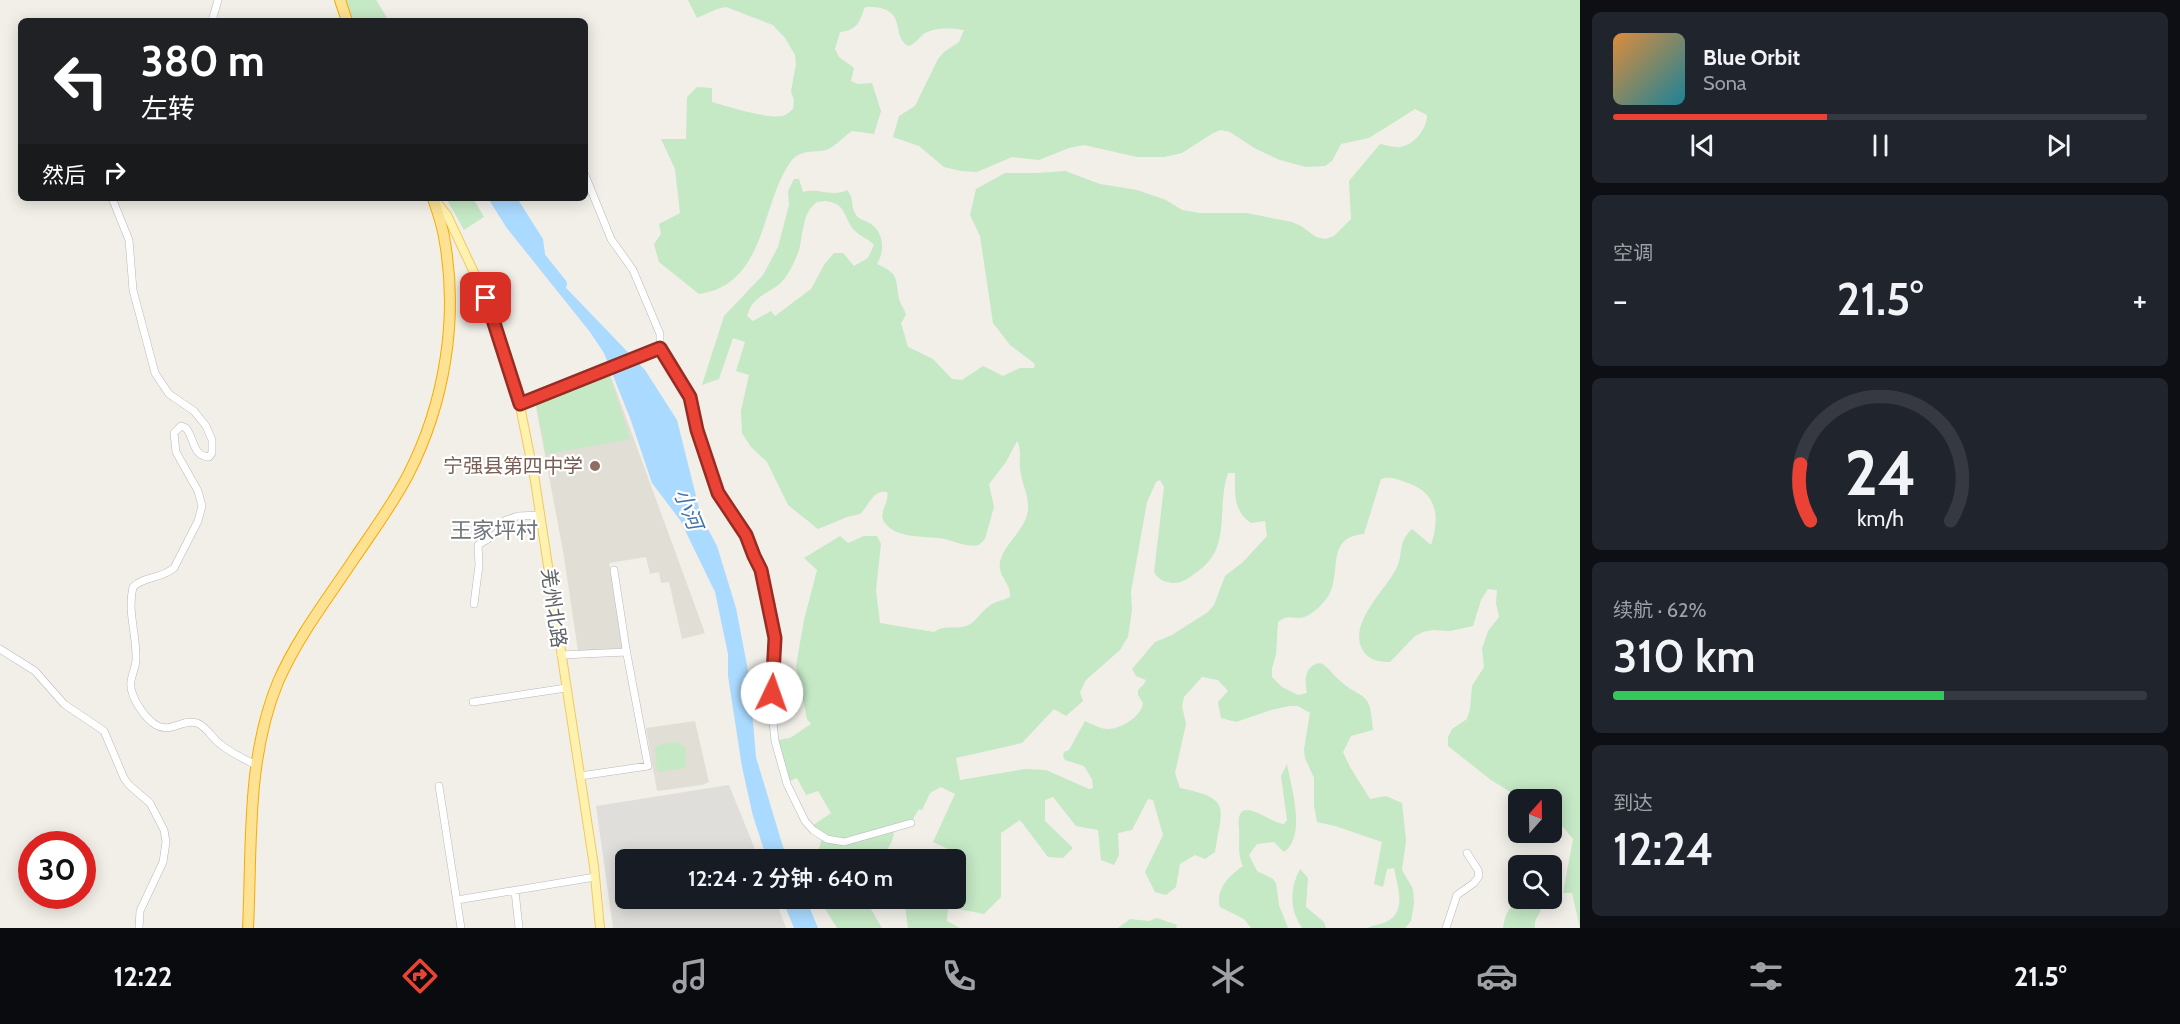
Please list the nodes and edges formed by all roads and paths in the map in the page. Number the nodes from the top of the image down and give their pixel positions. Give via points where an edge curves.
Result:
1 (218, 0) edge
2 (340, 0) edge
3 (213, 18) edge
4 (346, 18) edge
5 (588, 182) edge
6 (113, 201) edge
7 (434, 201) edge
8 (435, 201) edge
9 (657, 349) junction
10 (520, 404) junction
11 (540, 515) junction
12 (614, 570) dead end
13 (474, 604) dead end
14 (0, 650) edge
15 (627, 652) junction
16 (561, 655) junction
17 (566, 688) junction
18 (473, 702) dead end
19 (256, 765) junction
20 (580, 776) junction
21 (440, 786) dead end
22 (911, 823) dead end
23 (1467, 853) dead end
24 (595, 878) junction
25 (515, 891) junction
26 (457, 900) junction
27 (140, 928) edge
28 (248, 928) edge
29 (461, 928) edge
30 (519, 928) edge
31 (600, 928) edge
32 (1446, 928) edge

1 - 3 street
2 - 4 highway
5 - 9 street via 611,239 633,270 660,334
6 - 19 street via 129,240 133,290 155,373 169,394 201,418 212,440 212,453 209,458 204,457 196,451 186,428 181,426 174,432 176,452 198,491 201,511 174,568 166,575 132,586 130,607 136,661 131,690 137,704 157,725 171,728 196,722 221,746
7 - 19 highway via 445,239 449,305 445,357 431,421 407,478 283,671
8 - 10 main road, 羌州北路 via 447,215 486,298
9 - 10 street
9 - 22 street via 690,397 718,493 746,535 761,570 775,638 775,741 787,784 805,821 827,839 844,842
10 - 11 main road, 羌州北路
11 - 13 street via 506,520 496,534 478,545
11 - 16 main road, 羌州北路
12 - 15 street
14 - 27 street via 35,671 64,704 104,731 124,778 150,803 164,830 163,862 140,911
15 - 16 street
15 - 20 street via 648,766
16 - 17 main road, 羌州北路
17 - 18 street
17 - 20 main road, 羌州北路
19 - 28 highway
20 - 24 main road, 羌州北路
21 - 26 street
23 - 32 street via 1479,876 1457,895
24 - 25 street
24 - 31 main road, 羌州北路
25 - 26 street
25 - 30 street
26 - 29 street

